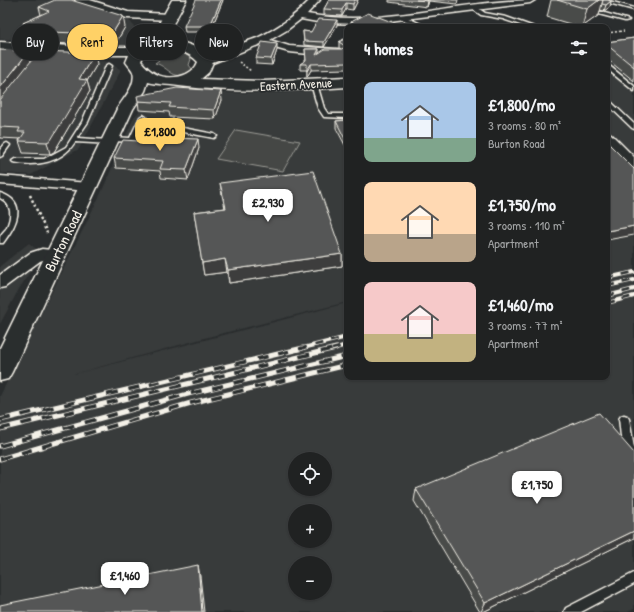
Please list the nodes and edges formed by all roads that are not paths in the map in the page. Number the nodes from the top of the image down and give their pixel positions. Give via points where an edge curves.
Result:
1 (80, 0) edge
2 (179, 0) edge
3 (315, 0) edge
4 (530, 0) edge
5 (600, 0) edge
6 (487, 3) edge
7 (473, 7) junction
8 (586, 9) edge
9 (634, 9) edge
10 (300, 16) junction
11 (402, 17) junction
12 (627, 20) dead end
13 (167, 23) joint
14 (368, 24) edge
15 (416, 24) edge
16 (522, 24) edge
17 (262, 40) junction
18 (0, 46) edge
19 (243, 47) edge
20 (187, 49) edge
21 (67, 51) edge
22 (338, 52) edge
23 (118, 58) edge
24 (134, 60) edge
25 (214, 60) edge
26 (206, 64) junction
27 (109, 66) dead end
28 (139, 68) junction
29 (610, 69) edge
30 (177, 82) junction
31 (344, 82) edge
32 (314, 84) junction
33 (244, 86) junction
34 (634, 89) edge
35 (610, 105) edge
36 (125, 109) junction
37 (344, 116) edge
38 (143, 117) dead end
39 (173, 122) dead end
40 (634, 128) edge
41 (169, 130) junction
42 (214, 136) dead end
43 (610, 139) edge
44 (74, 140) junction
45 (110, 140) junction
46 (132, 140) junction
47 (7, 145) dead end
48 (0, 155) edge
49 (15, 161) dead end
50 (634, 164) edge
51 (0, 180) edge
52 (89, 187) junction
53 (0, 196) edge
54 (0, 241) edge
55 (53, 247) junction
56 (0, 283) edge
57 (0, 372) edge
58 (624, 419) dead end
59 (634, 455) edge
60 (634, 578) edge
61 (570, 612) edge

1 - 13 street via 127,15
2 - 13 main road
3 - 10 street
4 - 6 street
5 - 9 lane
6 - 7 street
7 - 11 street
7 - 16 lane via 483,14
8 - 12 lane
10 - 14 street
10 - 17 street
11 - 14 street
11 - 15 lane
17 - 19 street
17 - 22 street via 274,47
18 - 21 main road
20 - 26 main road, Eastern Avenue via 202,56
23 - 28 main road, Eastern Avenue
24 - 28 main road, Burton Road
25 - 26 street
26 - 30 main road via 202,72
26 - 33 main road, Eastern Avenue via 221,76
27 - 44 lane via 85,122
28 - 30 main road, Eastern Avenue via 153,78
28 - 36 main road, Burton Road via 142,80 139,89
29 - 34 lane
30 - 33 main road, Eastern Avenue
30 - 36 main road via 140,98
31 - 32 main road, Eastern Avenue
32 - 33 main road, Eastern Avenue
32 - 37 lane via 320,108 326,116
35 - 40 lane
36 - 45 main road, Burton Road
38 - 46 lane
39 - 41 lane
41 - 42 lane
41 - 46 lane via 164,142
43 - 50 street
44 - 45 lane
44 - 49 lane via 68,148 46,161
45 - 46 lane
45 - 52 main road, Burton Road
47 - 48 lane
51 - 52 street
52 - 55 main road, Burton Road
53 - 54 lane via 10,202 15,215 13,223
55 - 56 street
55 - 57 main road, Burton Road
58 - 59 lane via 629,449
60 - 61 lane

